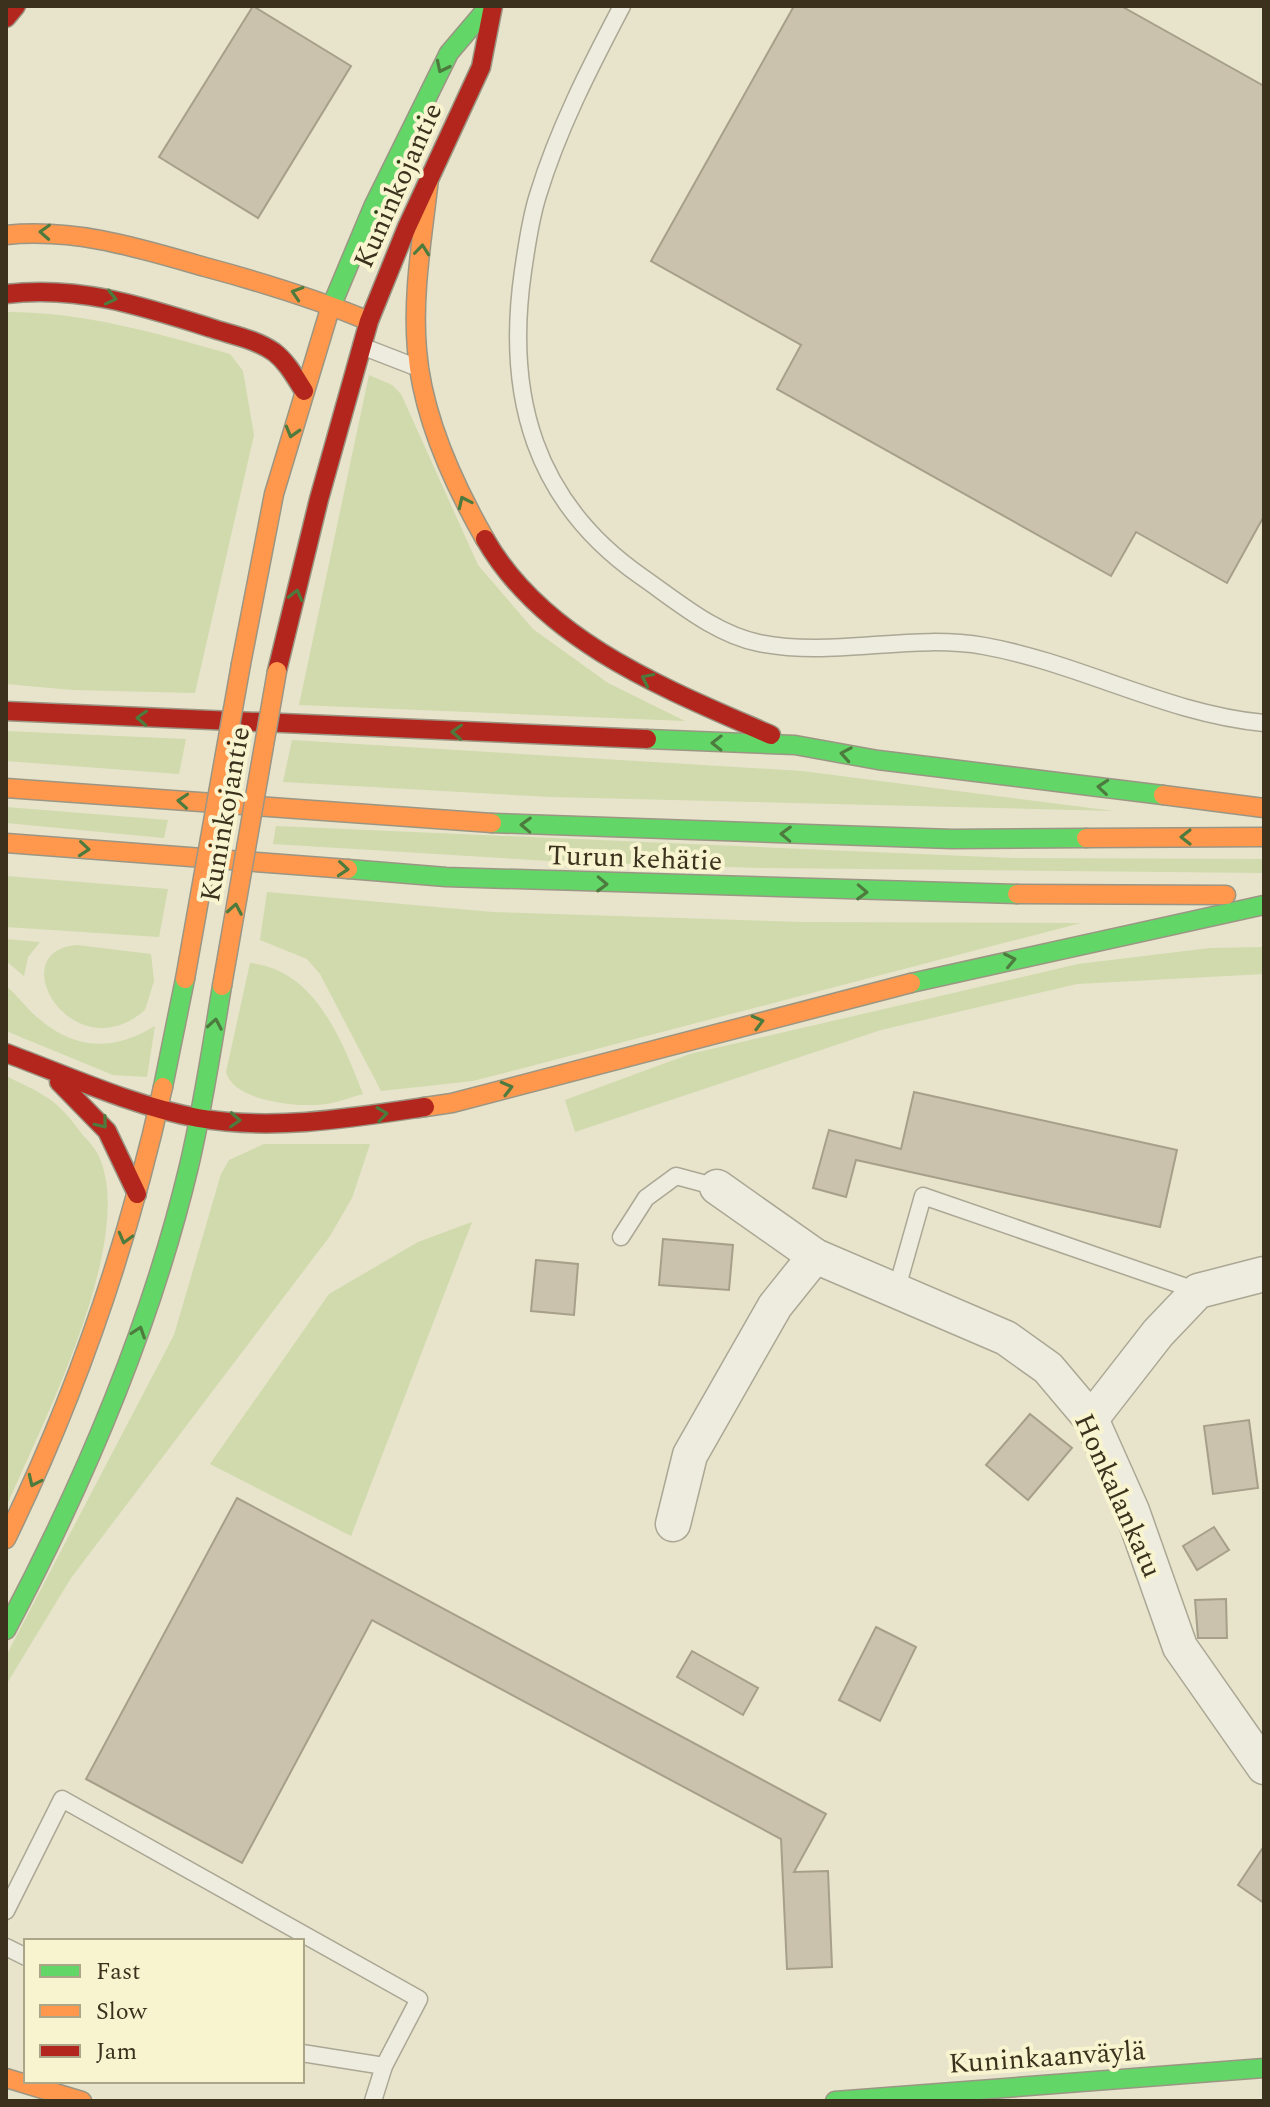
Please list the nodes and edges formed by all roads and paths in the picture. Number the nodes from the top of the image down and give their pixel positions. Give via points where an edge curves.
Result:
1 (16, 6) edge
2 (491, 6) edge
3 (622, 6) edge
4 (6, 18) edge
5 (429, 178) junction
6 (6, 235) edge
7 (6, 294) edge
8 (331, 304) junction
9 (369, 321) junction
10 (341, 341) junction
11 (418, 369) junction
12 (304, 391) junction
13 (6, 711) edge
14 (1264, 723) edge
15 (795, 745) junction
16 (6, 788) edge
17 (1264, 808) edge
18 (1264, 837) edge
19 (6, 843) edge
20 (1264, 895) edge
21 (1264, 905) edge
22 (6, 1053) edge
23 (44, 1070) junction
24 (159, 1108) junction
25 (199, 1118) junction
26 (717, 1187) joint
27 (137, 1194) junction
28 (621, 1237) dead end
29 (815, 1256) junction
30 (1264, 1274) edge
31 (897, 1288) junction
32 (1198, 1291) junction
33 (1091, 1419) junction
34 (673, 1524) dead end
35 (6, 1539) edge
36 (6, 1630) edge
37 (1264, 1767) edge
38 (6, 1911) edge
39 (6, 1947) edge
40 (24, 1956) edge
41 (304, 2053) edge
42 (384, 2066) junction
43 (1264, 2068) edge
44 (6, 2078) edge
45 (82, 2101) edge
46 (373, 2101) edge
47 (835, 2101) edge

1 - 4 main road
2 - 5 main road, Kuninkojantie via 481,67
2 -> 8 main road, Kuninkojantie via 449,53
3 - 14 lane via 538,193 519,297 516,337 526,414 550,479 570,509 632,570 715,627 757,643 819,650 957,641 1022,653 1194,711
5 - 9 main road, Kuninkojantie
11 -> 5 main road via 417,289
8 -> 6 main road via 89,236 32,231
7 -> 12 main road via 68,291 145,307 259,344 285,363
8 - 9 main road
8 - 10 main road, Kuninkojantie
9 - 10 main road, Kuninkojantie
10 - 11 lane
10 - 12 main road, Kuninkojantie
25 -> 10 main road, Kuninkojantie, bridge via 277,671 319,499
15 -> 11 main road via 615,664 546,614 471,518 445,457
12 -> 24 main road, Kuninkojantie, bridge via 274,494
15 -> 13 main road
17 -> 15 main road
18 -> 16 main road, Turun kehätie via 952,839 450,822
19 -> 20 main road, Turun kehätie via 477,879 943,894
25 -> 21 main road via 297,1123 431,1107 866,993
22 - 23 main road
23 - 24 main road
23 -> 27 main road via 102,1120
24 - 25 main road
24 - 27 main road, Kuninkojantie
36 -> 25 main road, Kuninkojantie via 113,1406 157,1282
26 - 28 lane via 676,1176 646,1198
26 - 29 street, Honkalankatu
27 -> 35 main road, Kuninkojantie via 78,1382
29 - 31 street, Honkalankatu
29 - 34 street via 775,1306 690,1455
30 - 32 street
31 - 32 lane via 923,1196
31 - 33 street, Honkalankatu via 1006,1338 1048,1368
32 - 33 street
33 - 37 street, Honkalankatu via 1132,1511 1180,1647
38 - 42 lane via 62,1799 419,1999
39 - 40 lane
41 - 42 lane
42 - 46 lane
43 - 47 main road, Kuninkaanväylä
44 - 45 main road

